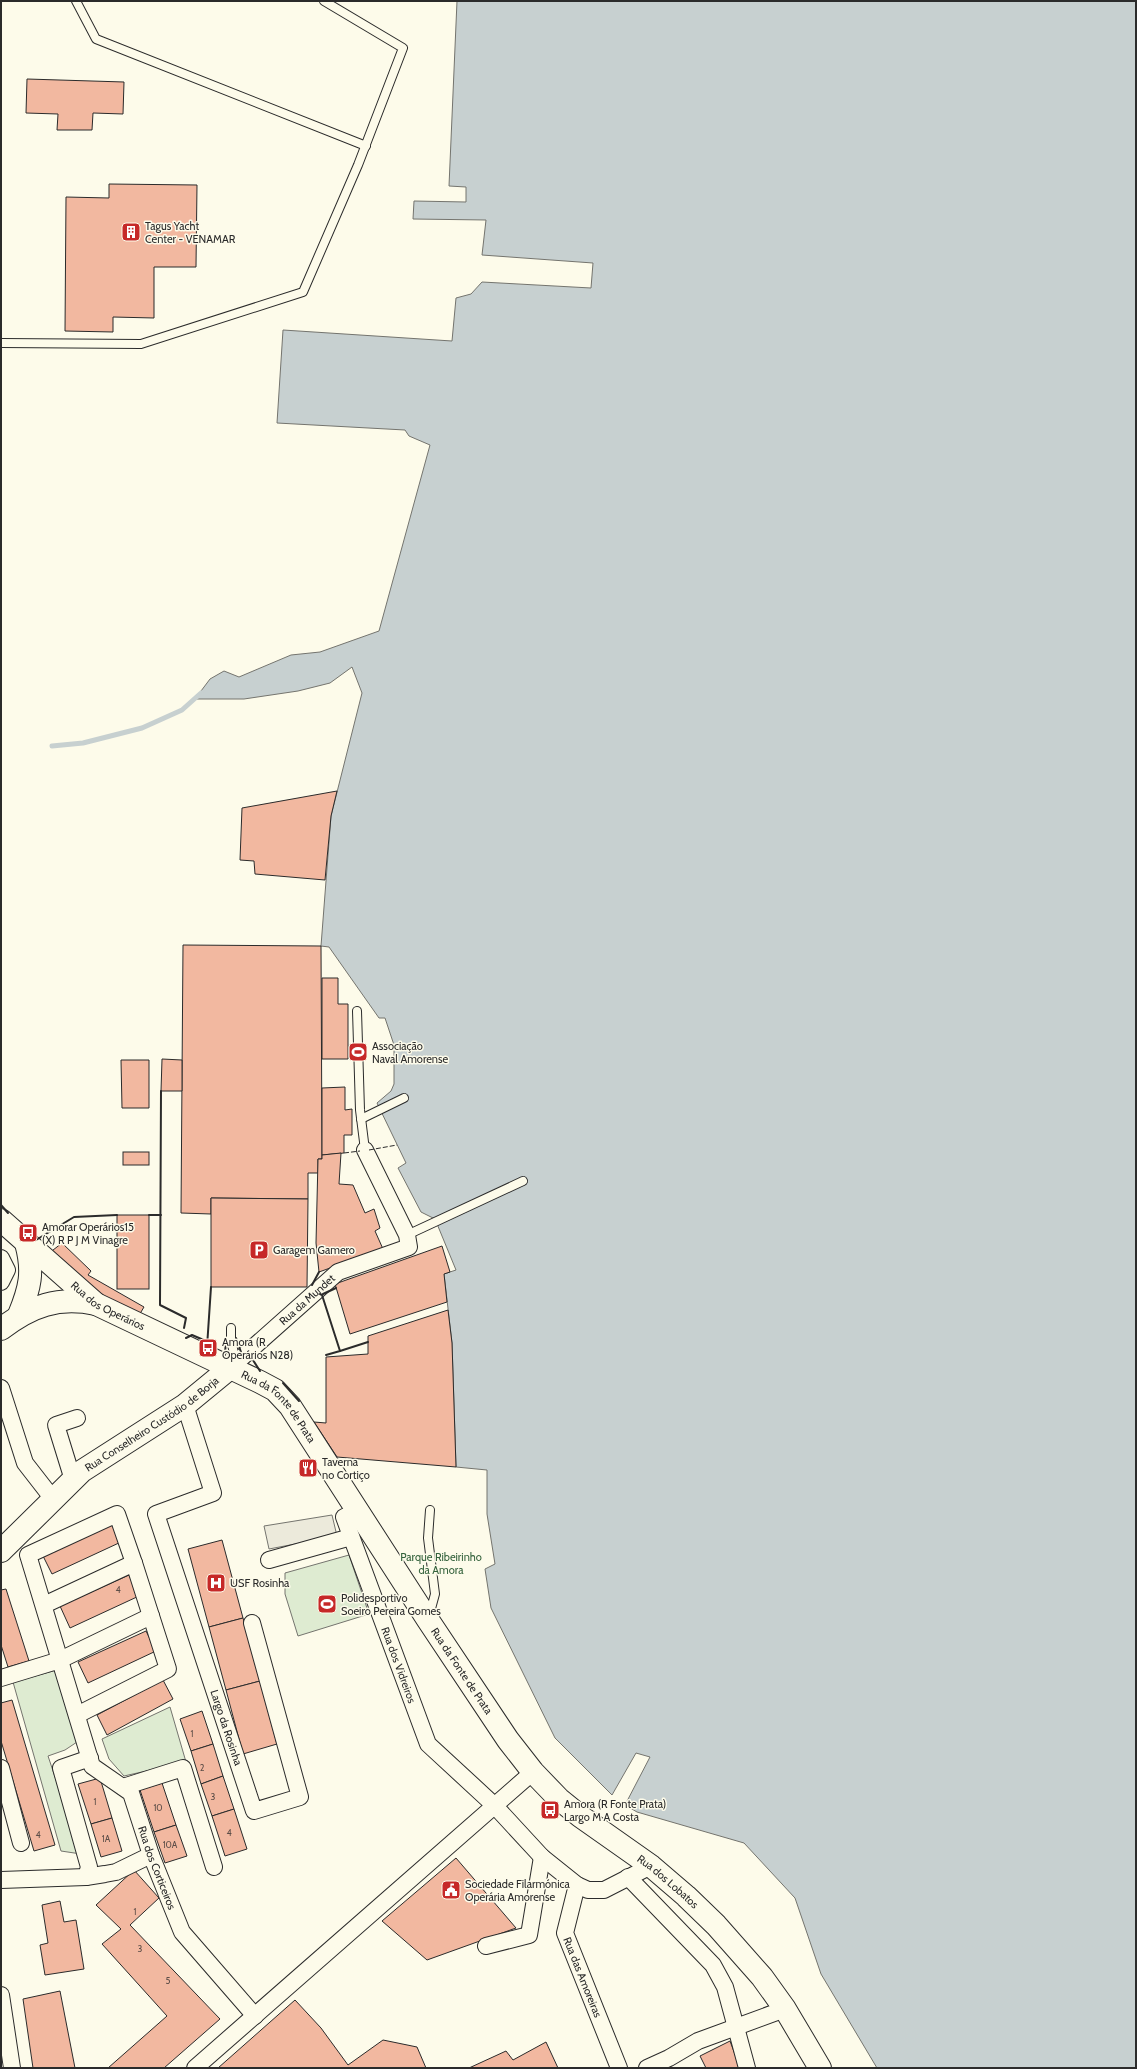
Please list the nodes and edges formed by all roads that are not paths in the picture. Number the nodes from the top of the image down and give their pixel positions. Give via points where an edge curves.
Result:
1 (76, 1) edge
2 (324, 1) edge
3 (366, 146) junction
4 (1, 343) edge
5 (357, 1011) dead end
6 (404, 1098) dead end
7 (361, 1119) junction
8 (365, 1150) joint
9 (523, 1181) dead end
10 (1, 1220) edge
11 (407, 1235) junction
12 (26, 1243) junction
13 (1, 1258) edge
14 (1, 1282) edge
15 (96, 1304) junction
16 (19, 1315) junction
17 (231, 1328) dead end
18 (1, 1329) edge
19 (233, 1365) junction
20 (1, 1388) edge
21 (185, 1405) junction
22 (77, 1418) dead end
23 (73, 1480) junction
24 (53, 1499) junction
25 (430, 1510) dead end
26 (359, 1511) junction
27 (351, 1537) junction
28 (1, 1551) edge
29 (269, 1560) dead end
30 (134, 1563) junction
31 (44, 1606) junction
32 (151, 1616) junction
33 (428, 1620) junction
34 (252, 1623) dead end
35 (60, 1660) junction
36 (1, 1678) edge
37 (77, 1715) junction
38 (90, 1758) junction
39 (532, 1772) junction
40 (2, 1773) edge
41 (123, 1787) junction
42 (494, 1805) junction
43 (21, 1843) dead end
44 (151, 1855) junction
45 (542, 1857) junction
46 (651, 1866) junction
47 (214, 1867) dead end
48 (86, 1877) junction
49 (628, 1877) junction
50 (1, 1880) edge
51 (577, 1885) junction
52 (486, 1946) dead end
53 (1, 1996) edge
54 (785, 2009) junction
55 (255, 2016) junction
56 (737, 2027) junction
57 (12, 2068) edge
58 (194, 2068) edge
59 (619, 2068) edge
60 (646, 2068) edge
61 (747, 2068) edge
62 (820, 2068) edge

1 - 3 lane via 96,39
2 - 3 lane via 404,48
3 - 4 lane via 303,292 141,344
5 - 7 lane
6 - 7 lane
7 - 8 lane
8 - 11 street
9 - 11 lane
10 - 12 street, Rua dos Operários
11 - 19 street, Rua da Mundet via 409,1247 338,1272
12 - 15 street, Rua dos Operários
12 - 16 street via 31,1260 31,1274
13 - 14 street via 7,1270
15 - 16 street via 62,1300
15 - 19 street, Rua dos Operários
16 - 18 street
17 - 19 lane
19 - 21 street, Rua Conselheiro Custódio de Borja
19 - 26 street, Rua da Fonte de Prata via 275,1390 290,1406
20 - 24 street via 25,1463
21 - 23 street, Rua Conselheiro Custódio de Borja via 82,1471
21 - 34 street, Largo da Rosinha via 214,1493 156,1514 254,1811 300,1797
22 - 23 street, Rua Conselheiro Custódio de Borja via 56,1425
23 - 24 street, Rua Conselheiro Custódio de Borja
24 - 28 street, Rua Conselheiro Custódio de Borja
25 - 33 lane via 428,1538 435,1594
26 - 27 street, Rua dos Vidreiros via 344,1517
26 - 33 street, Rua da Fonte de Prata
27 - 29 street
27 - 42 street, Rua dos Vidreiros via 428,1744
30 - 31 street
30 - 31 street, Rua dos Corticeiros via 118,1514 28,1555
30 - 32 street
31 - 35 street, Rua dos Corticeiros
32 - 35 street
32 - 37 street via 168,1669
33 - 39 street, Rua da Fonte de Prata
35 - 36 street
35 - 37 street, Rua dos Corticeiros
37 - 38 street, Rua dos Corticeiros
38 - 41 street, Rua dos Corticeiros via 92,1766
38 - 48 street via 61,1768 88,1861
39 - 42 street
39 - 46 street, Rua dos Lobatos via 580,1816
40 - 43 street
41 - 44 street, Rua dos Corticeiros via 131,1793
41 - 47 street via 183,1768
42 - 45 street, Rua dos Vidreiros
42 - 55 street
44 - 48 street via 116,1872
44 - 55 street, Rua dos Corticeiros via 182,1932
45 - 51 street, Rua dos Vidreiros
45 - 52 street via 529,1934
46 - 49 street
46 - 54 street, Rua dos Lobatos via 686,1896 738,1948
48 - 50 street
49 - 51 street via 604,1890 588,1890
49 - 56 street, Rua dos Lobatos via 713,1965 725,1987
51 - 59 street, Rua das Amoreiras via 565,1932
53 - 57 street
54 - 56 street
54 - 62 street, Rua dos Lobatos
55 - 58 street
56 - 60 street via 698,2041
56 - 61 street, Rua dos Lobatos

